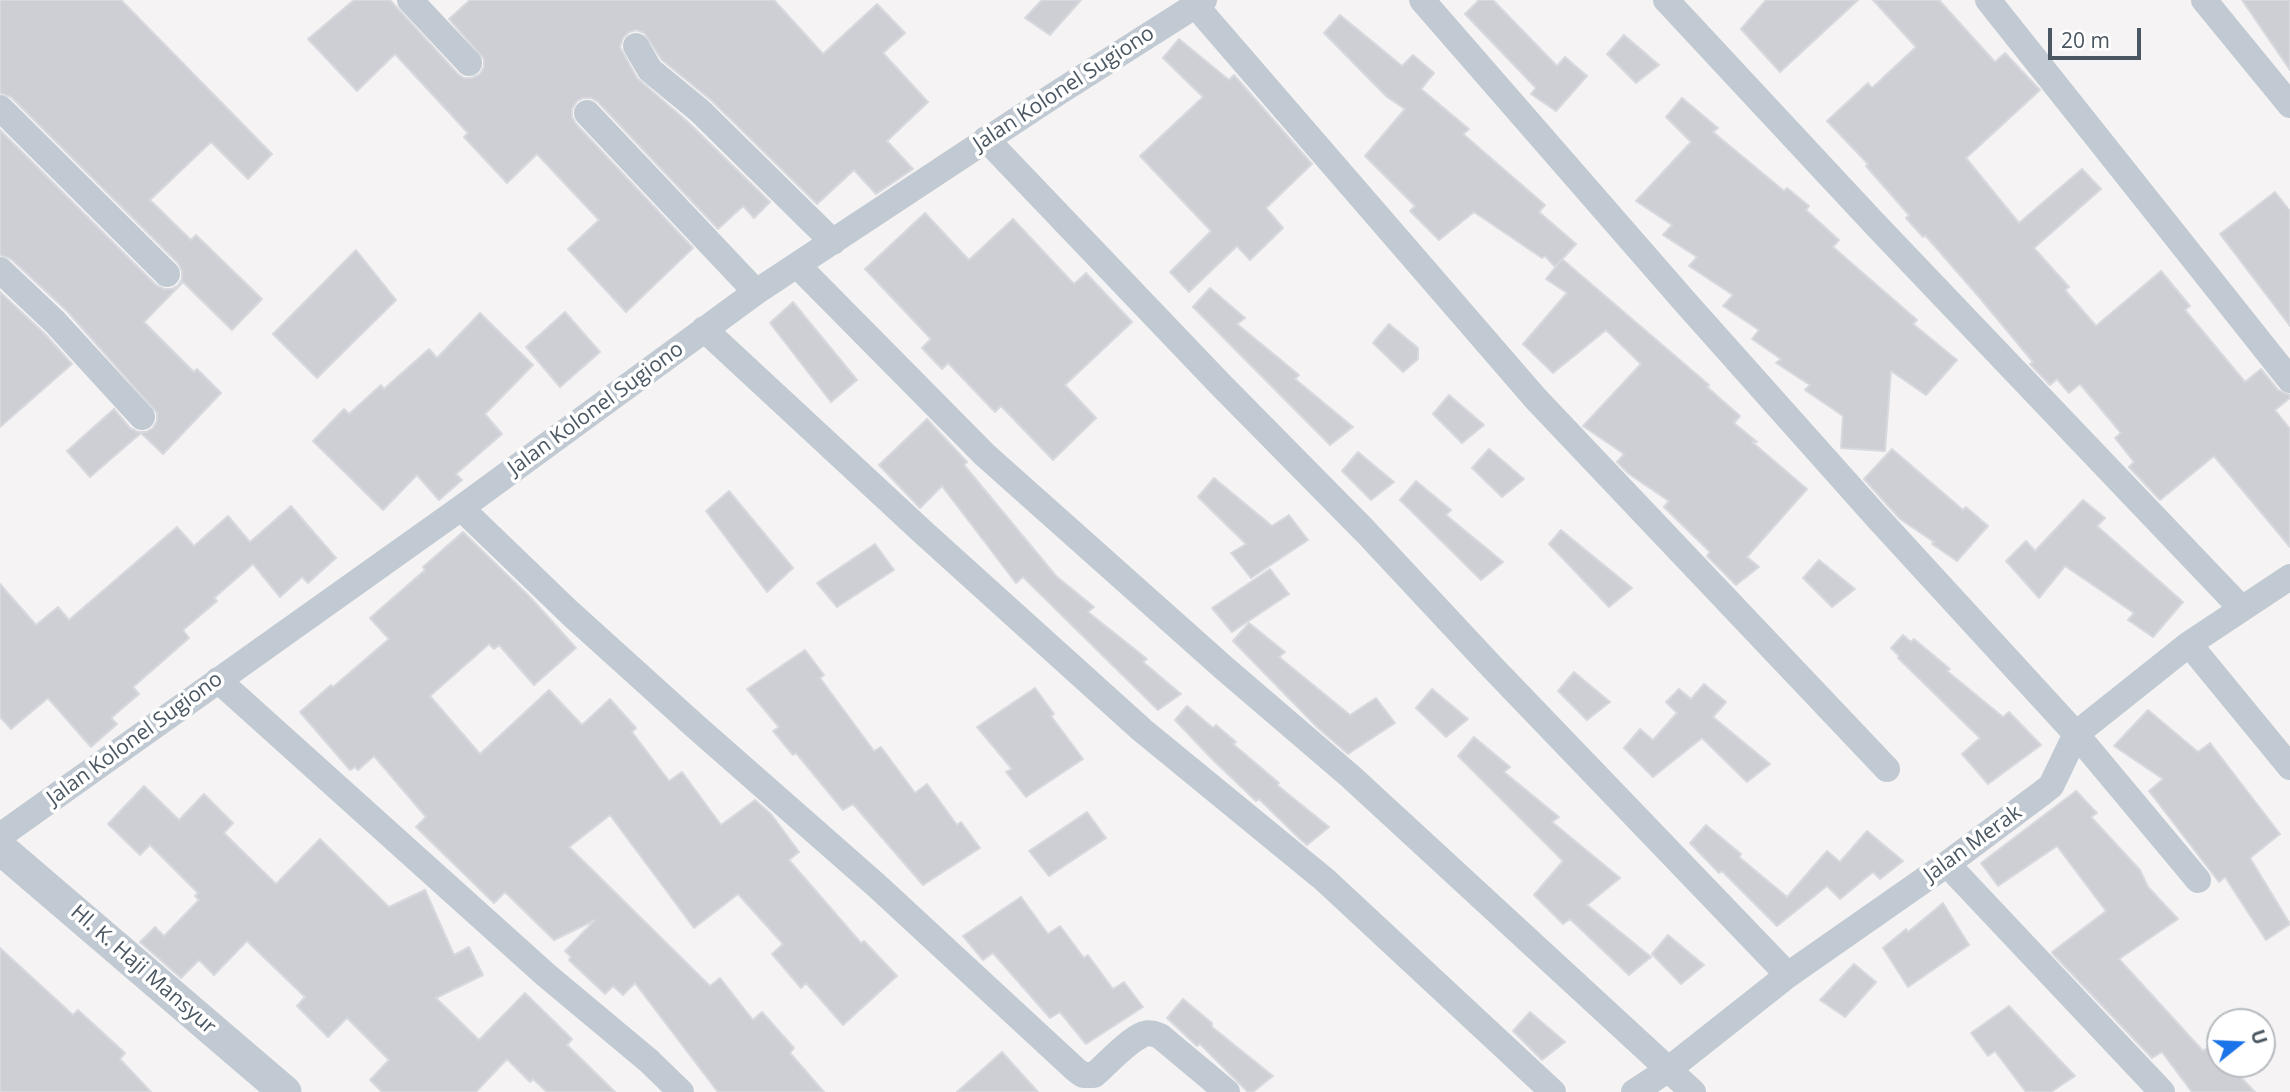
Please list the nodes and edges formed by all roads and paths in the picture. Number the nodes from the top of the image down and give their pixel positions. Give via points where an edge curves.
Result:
1 (410, 0) edge
2 (1422, 0) edge
3 (1666, 0) edge
4 (1987, 0) edge
5 (2204, 0) edge
6 (1200, 3) edge
7 (636, 46) dead end
8 (469, 62) dead end
9 (2290, 105) edge
10 (0, 108) edge
11 (587, 113) dead end
12 (986, 139) junction
13 (833, 242) junction
14 (798, 266) junction
15 (0, 270) edge
16 (167, 274) dead end
17 (756, 292) junction
18 (704, 330) junction
19 (2290, 380) edge
20 (142, 417) dead end
21 (461, 508) junction
22 (2290, 577) edge
23 (2241, 608) junction
24 (2189, 644) junction
25 (218, 680) junction
26 (2076, 734) junction
27 (2290, 767) edge
28 (1887, 769) dead end
29 (0, 836) edge
30 (0, 848) edge
31 (1947, 864) junction
32 (2199, 880) dead end
33 (1788, 975) junction
34 (1669, 1069) junction
35 (285, 1092) edge
36 (681, 1092) edge
37 (1227, 1092) edge
38 (1553, 1092) edge
39 (1634, 1092) edge
40 (1693, 1092) edge
41 (2162, 1092) edge

1 - 8 street
2 - 26 street via 1704,323
3 - 23 street
4 - 19 street
5 - 9 street
6 - 12 street, Jalan Kolonel Sugiono
6 - 28 street via 1536,399
7 - 13 street via 650,70 700,111
10 - 16 street
11 - 17 street
12 - 13 street, Jalan Kolonel Sugiono
12 - 33 street
13 - 14 street, Jalan Kolonel Sugiono
14 - 17 street, Jalan Kolonel Sugiono
14 - 34 street via 985,455 1350,776
15 - 20 street via 55,321
17 - 18 street, Jalan Kolonel Sugiono
18 - 21 street, Jalan Kolonel Sugiono
18 - 38 street via 1142,730 1325,880
21 - 25 street, Jalan Kolonel Sugiono
21 - 37 street via 599,639 867,876 1076,1070 1094,1075 1142,1034 1151,1033
22 - 23 street, Jalan Merak
23 - 24 street, Jalan Merak
24 - 26 street, Jalan Merak
24 - 27 street
25 - 29 street, Jalan Kolonel Sugiono
25 - 36 street
26 - 31 street, Jalan Merak via 2051,786
26 - 32 street
30 - 35 street, Hl. K. Haji Mansyur
31 - 33 street, Jalan Merak
31 - 41 street
33 - 34 street, Jalan Merak
34 - 39 street, Jalan Merak
34 - 40 street

